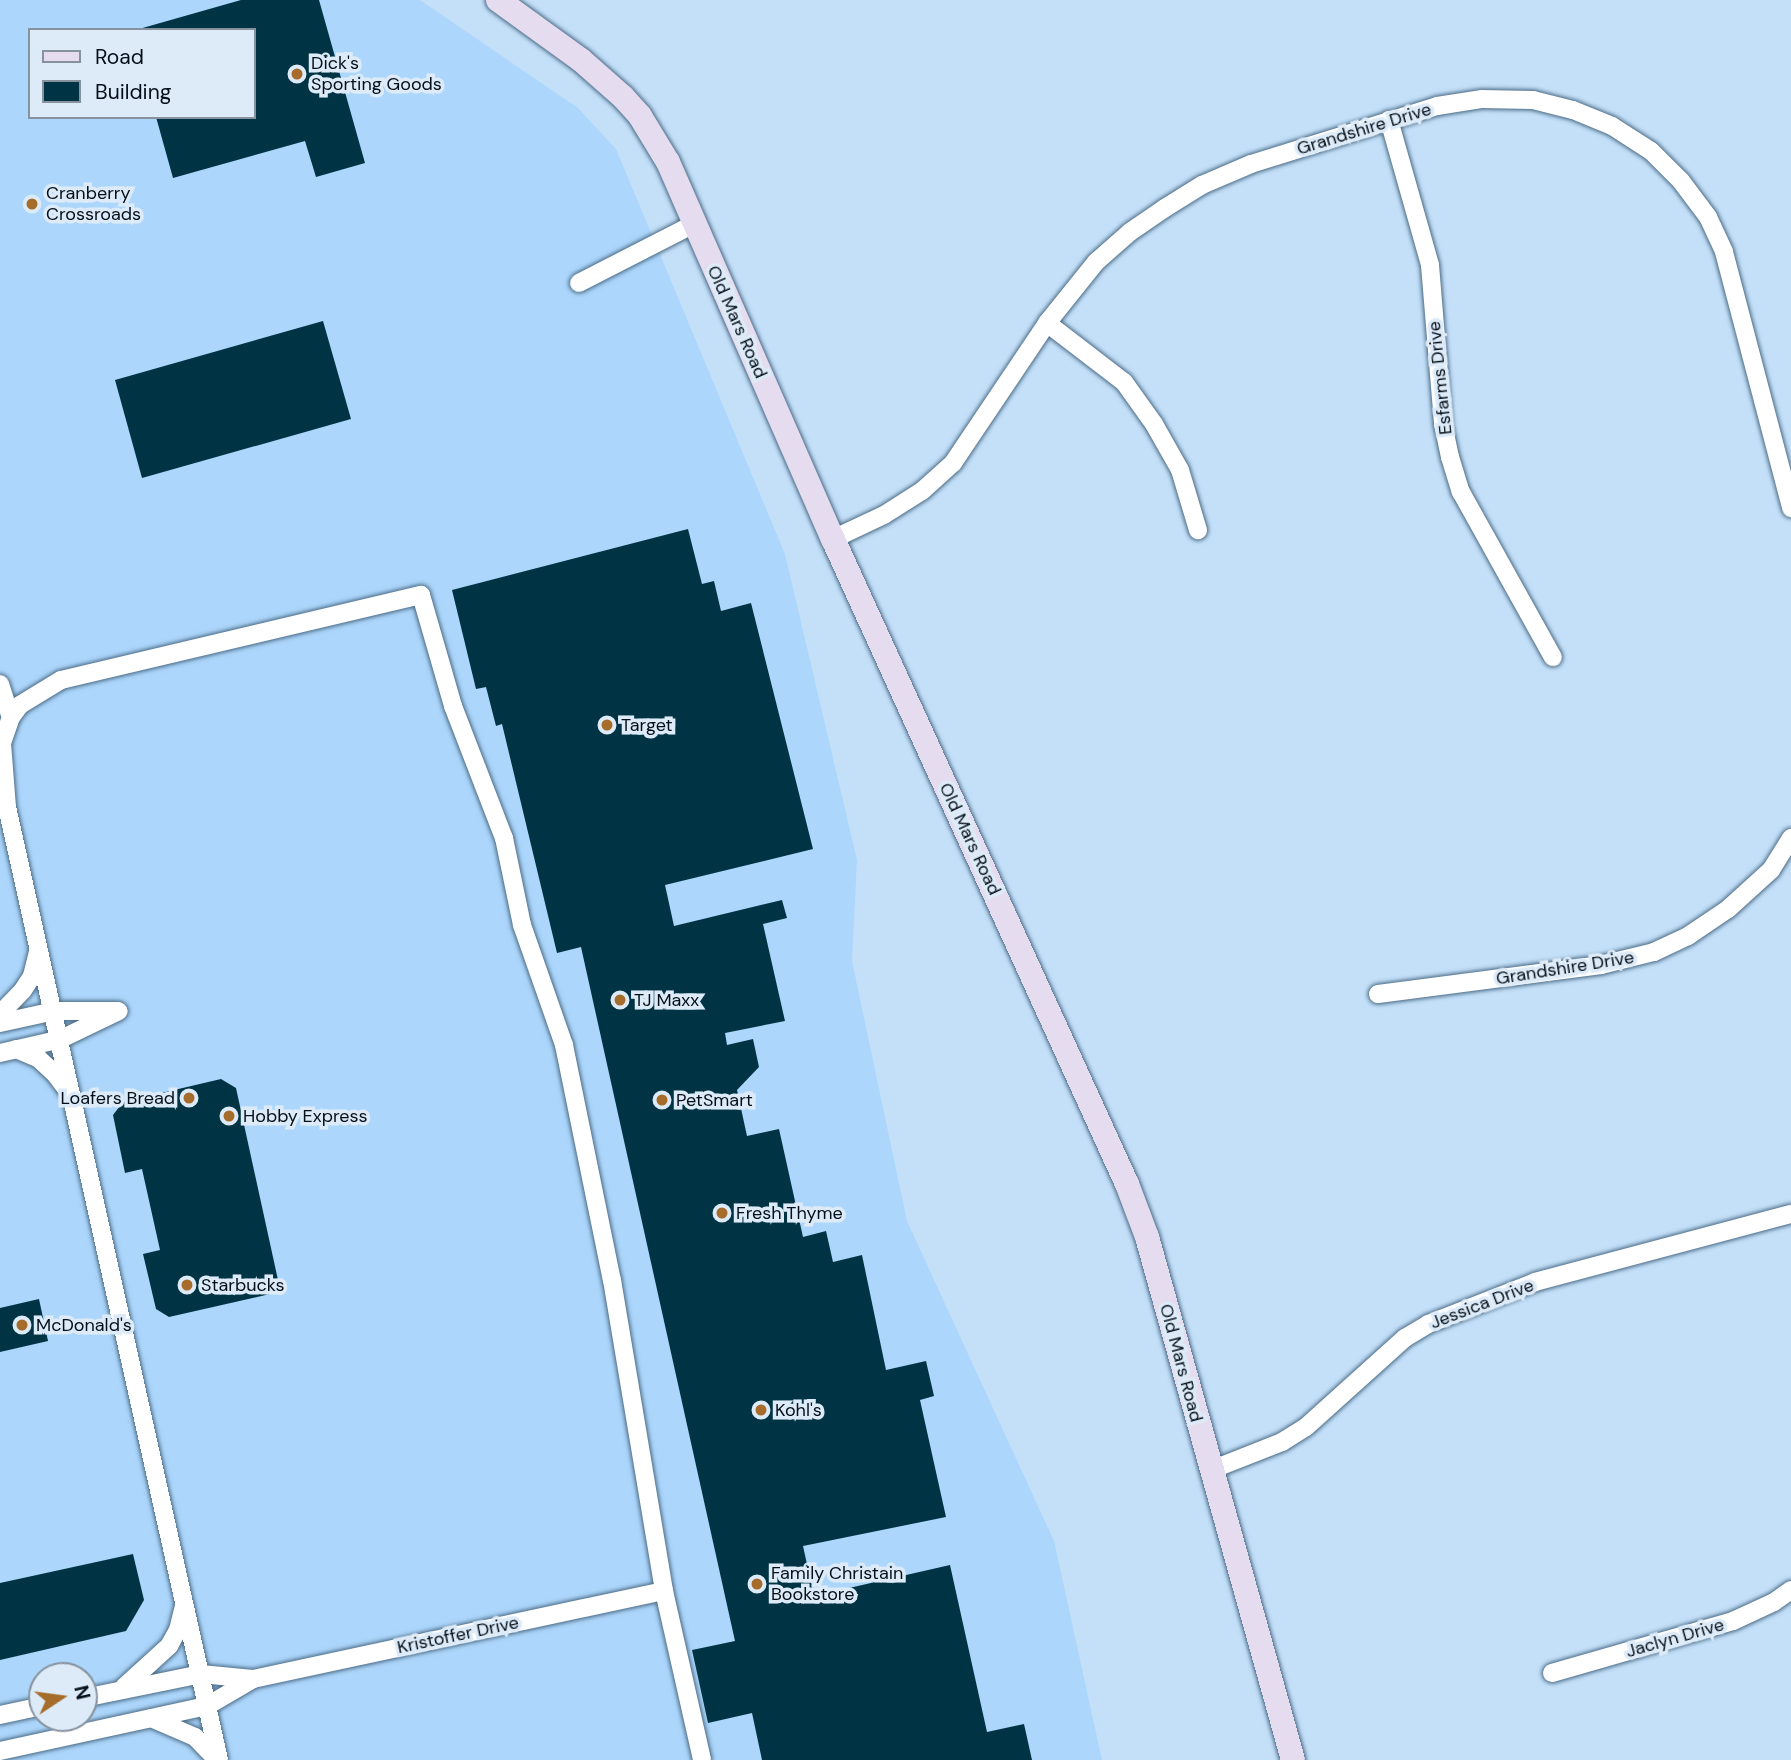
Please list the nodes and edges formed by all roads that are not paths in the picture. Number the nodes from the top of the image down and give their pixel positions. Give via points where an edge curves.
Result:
1 (498, 0) edge
2 (1389, 120) junction
3 (694, 224) junction
4 (579, 283) dead end
5 (1047, 323) junction
6 (1791, 508) edge
7 (1198, 530) dead end
8 (833, 539) junction
9 (1553, 657) dead end
10 (0, 684) edge
11 (11, 716) junction
12 (1791, 838) edge
13 (39, 945) junction
14 (1378, 994) dead end
15 (54, 1011) junction
16 (0, 1014) edge
17 (0, 1023) edge
18 (61, 1039) junction
19 (8, 1051) edge
20 (75, 1102) junction
21 (1791, 1214) edge
22 (1211, 1471) junction
23 (1791, 1590) edge
24 (664, 1591) junction
25 (184, 1599) junction
26 (1552, 1672) dead end
27 (201, 1674) junction
28 (253, 1679) junction
29 (119, 1691) junction
30 (98, 1695) edge
31 (207, 1706) junction
32 (28, 1709) edge
33 (0, 1715) edge
34 (151, 1718) junction
35 (0, 1751) edge
36 (218, 1760) edge
37 (702, 1760) edge
38 (1293, 1760) edge

1 - 3 street, Old Mars Road via 582,60 640,116 668,162
2 - 5 street, Grandshire Drive via 1251,164 1202,185 1130,232 1096,262
2 - 6 street, Grandshire Drive via 1482,99 1533,100 1612,126 1651,151 1708,217 1724,252
2 - 9 street, Esfarms Drive via 1430,265 1443,424 1450,457 1461,492
3 - 4 street
3 - 8 street, Old Mars Road
5 - 7 street via 1124,382 1180,470
5 - 8 street, Grandshire Drive via 953,463 922,491
8 - 22 street, Old Mars Road via 1127,1184 1147,1237
10 - 11 street
11 - 13 street via 1,759 7,807
11 - 24 street via 20,705 61,680 421,595 453,706 504,838 522,925 564,1045 611,1280
12 - 14 street, Grandshire Drive via 1771,870 1728,909 1654,952 1575,969
13 - 15 street
13 - 16 street via 32,976
15 - 17 street
15 - 18 street
15 - 18 street via 120,1011
18 - 19 street
18 - 20 street
19 - 20 street via 49,1067
20 - 25 street
21 - 22 street, Jessica Drive via 1535,1282 1428,1324 1405,1338 1306,1427 1282,1442
22 - 38 street, Old Mars Road
23 - 26 street, Jaclyn Drive via 1733,1622
24 - 28 street, Kristoffer Drive
24 - 37 street
25 - 27 street
25 - 29 street via 183,1616 169,1646
27 - 28 street, Kristoffer Drive
27 - 29 street, Kristoffer Drive
27 - 31 street
28 - 31 street, Kristoffer Drive
29 - 30 street, Kristoffer Drive
31 - 34 street, Kristoffer Drive
31 - 36 street
32 - 33 street
34 - 35 street, Kristoffer Drive
34 - 36 street via 195,1737

